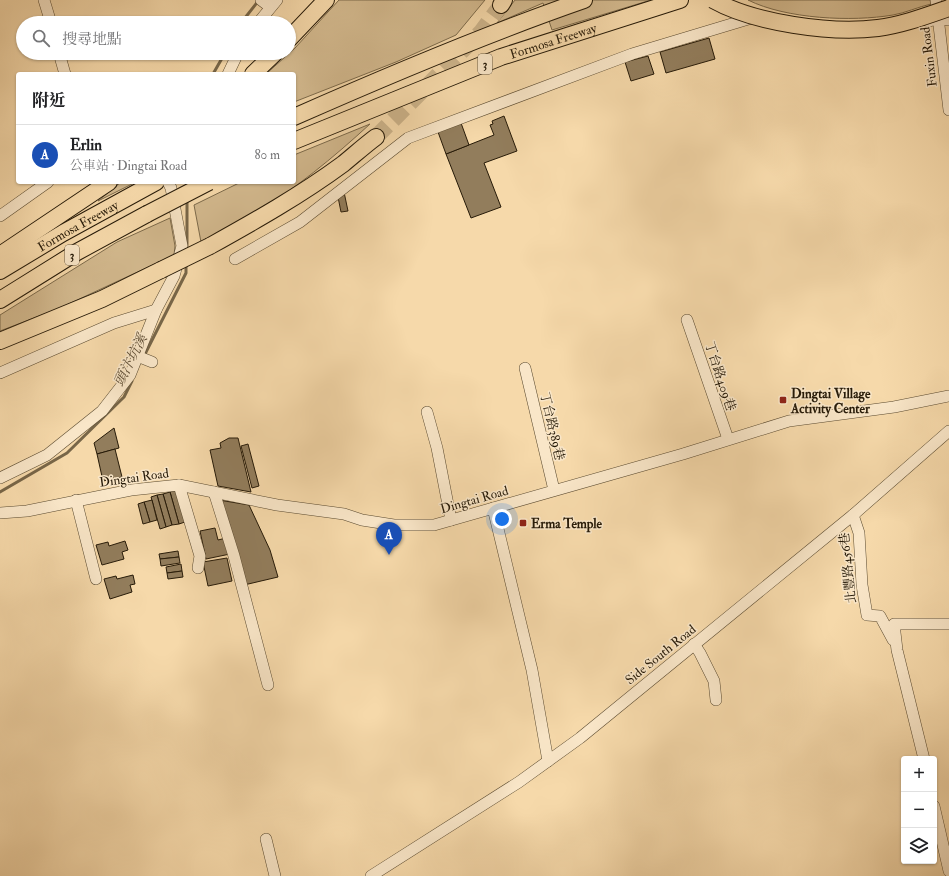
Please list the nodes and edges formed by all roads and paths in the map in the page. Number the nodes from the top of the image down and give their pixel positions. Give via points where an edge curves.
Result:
1 (44, 0) edge
2 (319, 0) edge
3 (326, 0) edge
4 (584, 0) edge
5 (680, 0) edge
6 (713, 0) edge
7 (936, 0) edge
8 (269, 2) edge
9 (49, 16) edge
10 (262, 16) edge
11 (945, 16) edge
12 (306, 22) junction
13 (296, 32) edge
14 (61, 60) edge
15 (235, 60) edge
16 (268, 60) edge
17 (64, 72) edge
18 (229, 72) edge
19 (255, 72) edge
20 (949, 110) edge
21 (296, 116) edge
22 (376, 137) tunnel mouth
23 (296, 140) edge
24 (45, 184) edge
25 (106, 184) edge
26 (152, 184) edge
27 (169, 184) edge
28 (206, 184) edge
29 (0, 216) edge
30 (0, 255) edge
31 (235, 259) dead end
32 (0, 271) edge
33 (0, 300) edge
34 (156, 310) junction
35 (687, 320) dead end
36 (0, 341) edge
37 (137, 356) junction
38 (152, 362) dead end
39 (525, 368) dead end
40 (0, 373) edge
41 (949, 396) edge
42 (427, 412) dead end
43 (949, 431) edge
44 (728, 439) junction
45 (1, 475) edge
46 (179, 485) junction
47 (554, 490) junction
48 (214, 492) junction
49 (76, 500) junction
50 (493, 508) junction
51 (0, 513) edge
52 (853, 515) junction
53 (451, 520) junction
54 (198, 568) dead end
55 (96, 579) dead end
56 (949, 624) edge
57 (694, 644) junction
58 (897, 650) junction
59 (268, 685) dead end
60 (716, 700) dead end
61 (923, 756) edge
62 (548, 762) junction
63 (937, 819) edge
64 (266, 839) dead end
65 (949, 871) edge
66 (275, 876) edge
67 (371, 876) edge

1 - 9 street
2 - 12 highway
3 - 12 highway
4 - 21 highway, Formosa Freeway / 3 via 538,16
5 - 23 highway, Formosa Freeway / 3 via 502,57
6 - 11 highway, bridge via 773,21 841,29 878,28
7 - 11 street, Fuxin Road
8 - 10 street
11 - 20 street, Fuxin Road
11 - 31 street via 905,25 818,29 774,16 750,17 632,54 408,138 300,222
12 - 13 highway
14 - 17 street
15 - 18 street
16 - 19 highway
22 - 36 highway, bridge via 343,164 244,228 102,299
24 - 29 street
25 - 30 highway
26 - 32 highway, Formosa Freeway / 3
27 - 34 street via 182,246 174,276
28 - 33 highway, Formosa Freeway / 3, bridge via 77,252
34 - 37 street
34 - 40 street via 114,323
35 - 44 street, 丁台路409巷
37 - 38 street
37 - 45 street via 130,375 102,411 47,455
39 - 47 street, 丁台路389巷
41 - 44 street, Dingtai Road via 894,407 789,421
42 - 53 street
43 - 52 street, Side South Road
44 - 47 street, Dingtai Road via 684,454
46 - 48 street, Dingtai Road
46 - 49 street, Dingtai Road
46 - 54 street via 200,556
47 - 50 street, Dingtai Road
48 - 53 street, Dingtai Road via 394,525 434,525
48 - 59 street via 234,556
49 - 51 street, Dingtai Road via 26,511
49 - 55 street
50 - 53 street, Dingtai Road
50 - 62 street via 532,670
52 - 57 street, Side South Road
52 - 58 street, 北豐路456巷 via 859,533 862,585 867,615 880,616
56 - 58 street, 北豐路456巷 via 894,624
57 - 60 street via 714,681
57 - 62 street, Side South Road
58 - 61 street, 北豐路456巷
62 - 67 street, Side South Road
63 - 65 street
64 - 66 street

